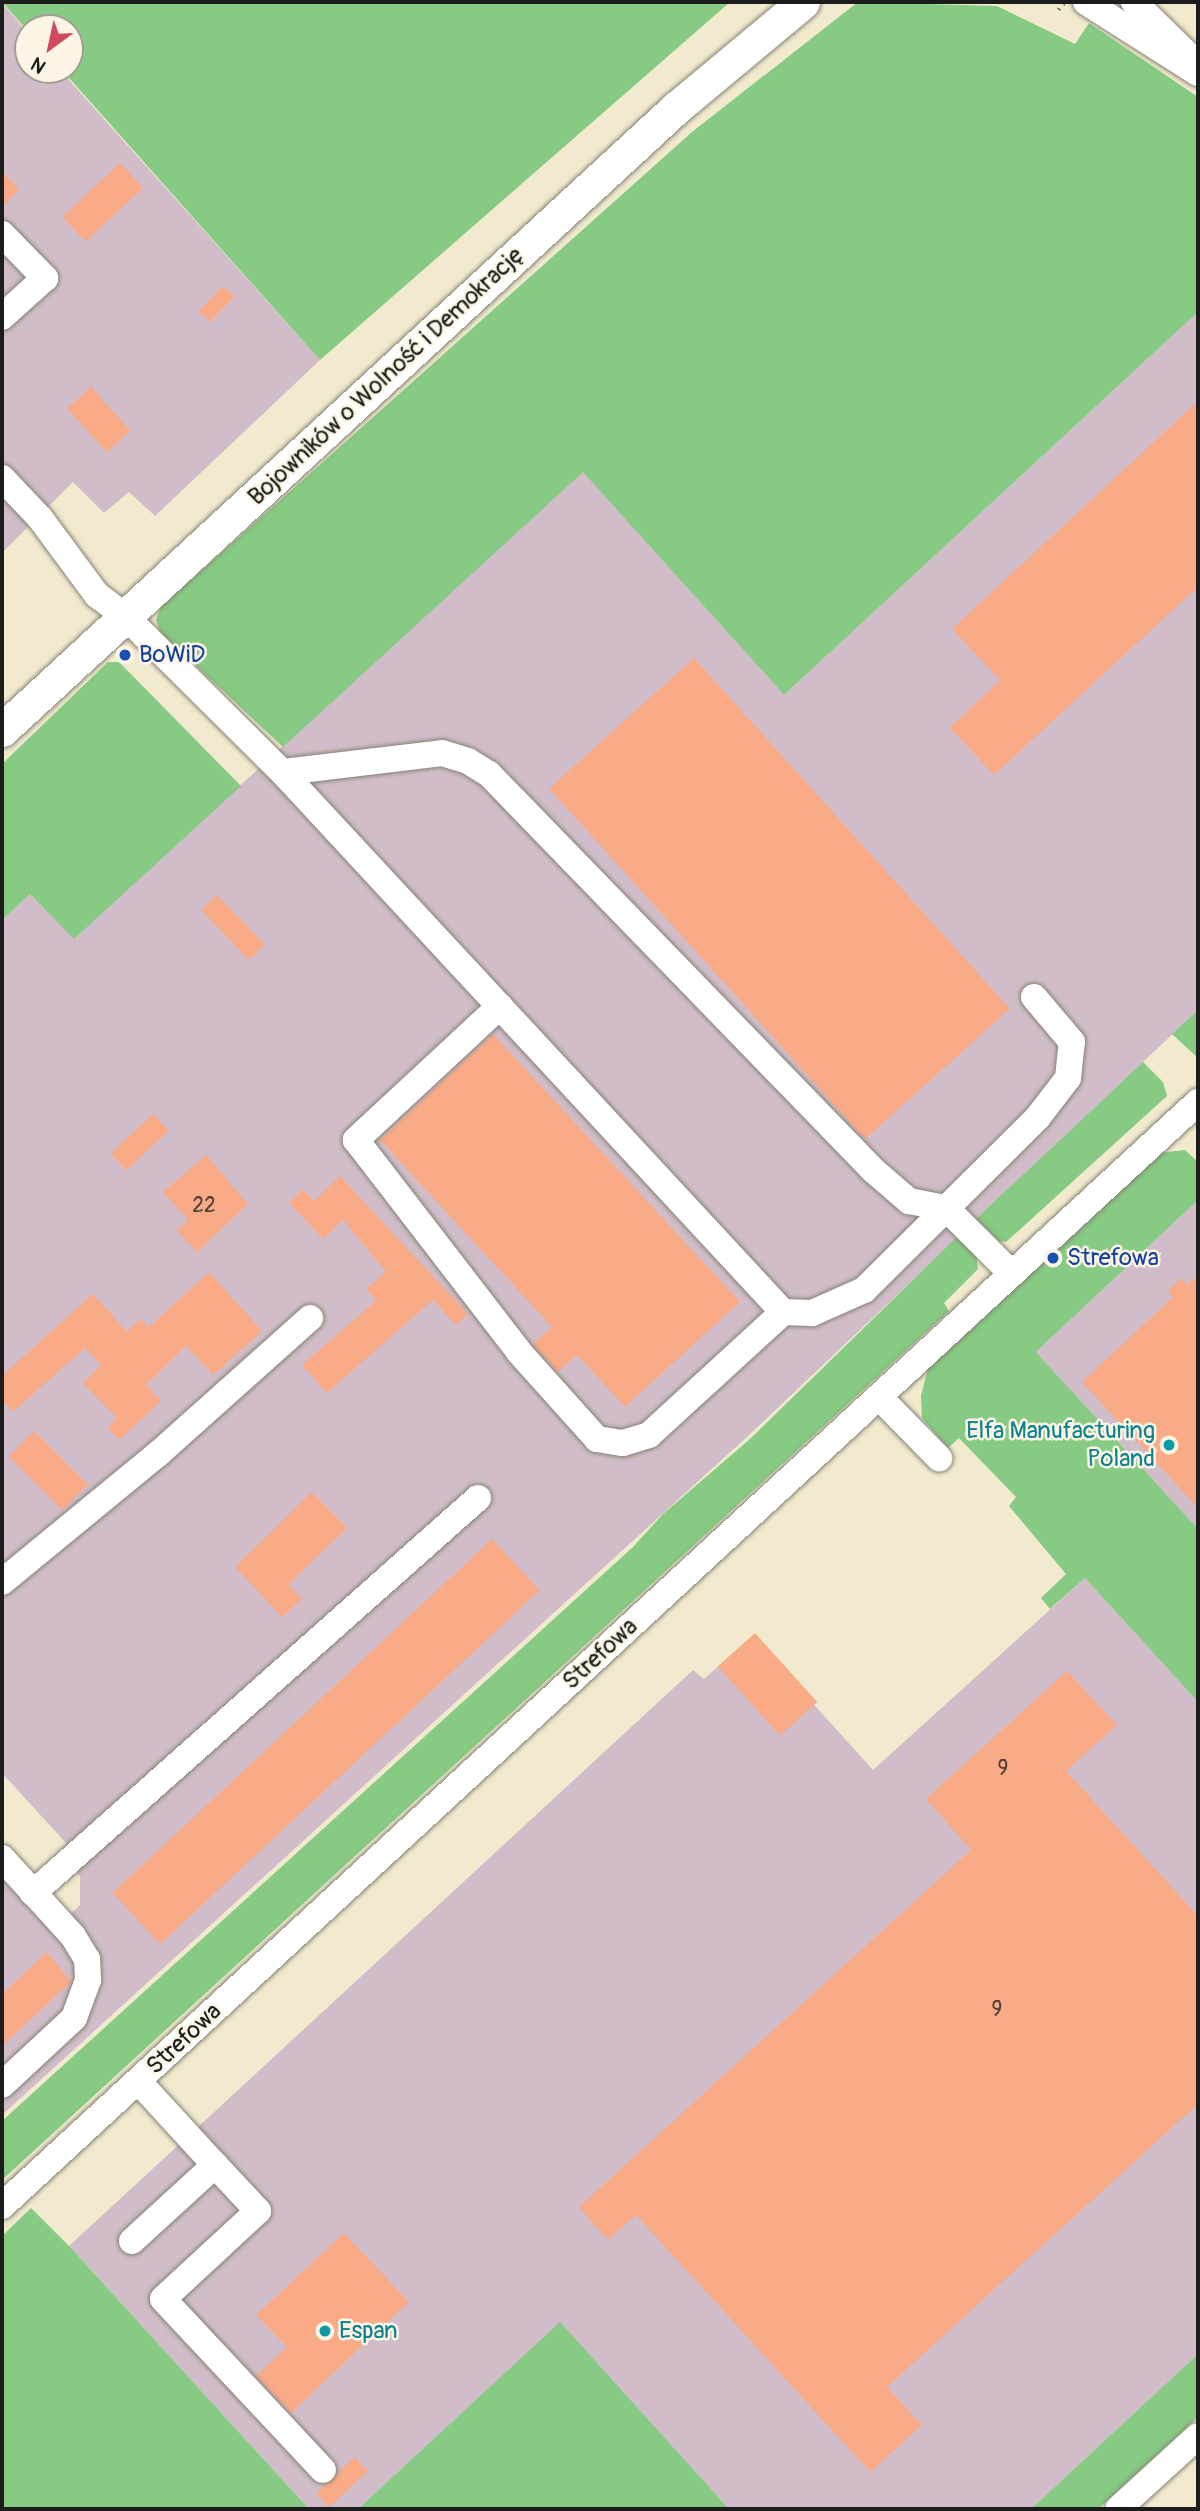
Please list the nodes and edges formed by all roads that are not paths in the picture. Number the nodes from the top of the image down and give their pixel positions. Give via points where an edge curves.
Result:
1 (803, 2) edge
2 (818, 2) edge
3 (1086, 2) edge
4 (1134, 2) edge
5 (776, 28) junction
6 (1198, 65) edge
7 (1198, 74) edge
8 (2, 234) edge
9 (2, 317) edge
10 (2, 478) edge
11 (125, 616) junction
12 (2, 730) edge
13 (286, 776) junction
14 (1034, 997) dead end
15 (500, 1006) junction
16 (1198, 1102) edge
17 (946, 1208) junction
18 (1012, 1274) junction
19 (783, 1312) junction
20 (310, 1318) dead end
21 (879, 1397) junction
22 (939, 1458) dead end
23 (478, 1498) dead end
24 (2, 1582) edge
25 (2, 1858) edge
26 (33, 1893) junction
27 (138, 2081) junction
28 (2, 2085) edge
29 (215, 2165) junction
30 (2, 2206) edge
31 (132, 2241) dead end
32 (1198, 2436) edge
33 (323, 2470) dead end
34 (1118, 2509) edge

1 - 5 main road, Bojowników o Wolność i Demokrację
2 - 5 main road, Bojowników o Wolność i Demokrację
3 - 7 street
4 - 6 street
5 - 11 main road, Bojowników o Wolność i Demokrację via 676,108
8 - 9 street via 45,278
10 - 11 street via 40,518 97,595
11 - 12 main road, Bojowników o Wolność i Demokrację
11 - 13 street
13 - 15 street
13 - 17 street via 292,771 442,753 489,774 873,1170 909,1201
14 - 17 street via 1072,1042 1068,1078 1038,1117
15 - 19 street
15 - 19 street via 356,1140 519,1352 597,1438 623,1443 649,1435
16 - 18 street, Strefowa
17 - 18 street
17 - 19 street via 864,1290 812,1312
18 - 21 street, Strefowa
20 - 24 street via 158,1454
21 - 22 street
21 - 27 street, Strefowa
23 - 26 street
25 - 26 street
26 - 28 street via 73,1936 86,1959 88,1980 74,2018
27 - 29 street
27 - 30 street, Strefowa
29 - 31 street
29 - 33 street via 258,2211 163,2299
32 - 34 street

